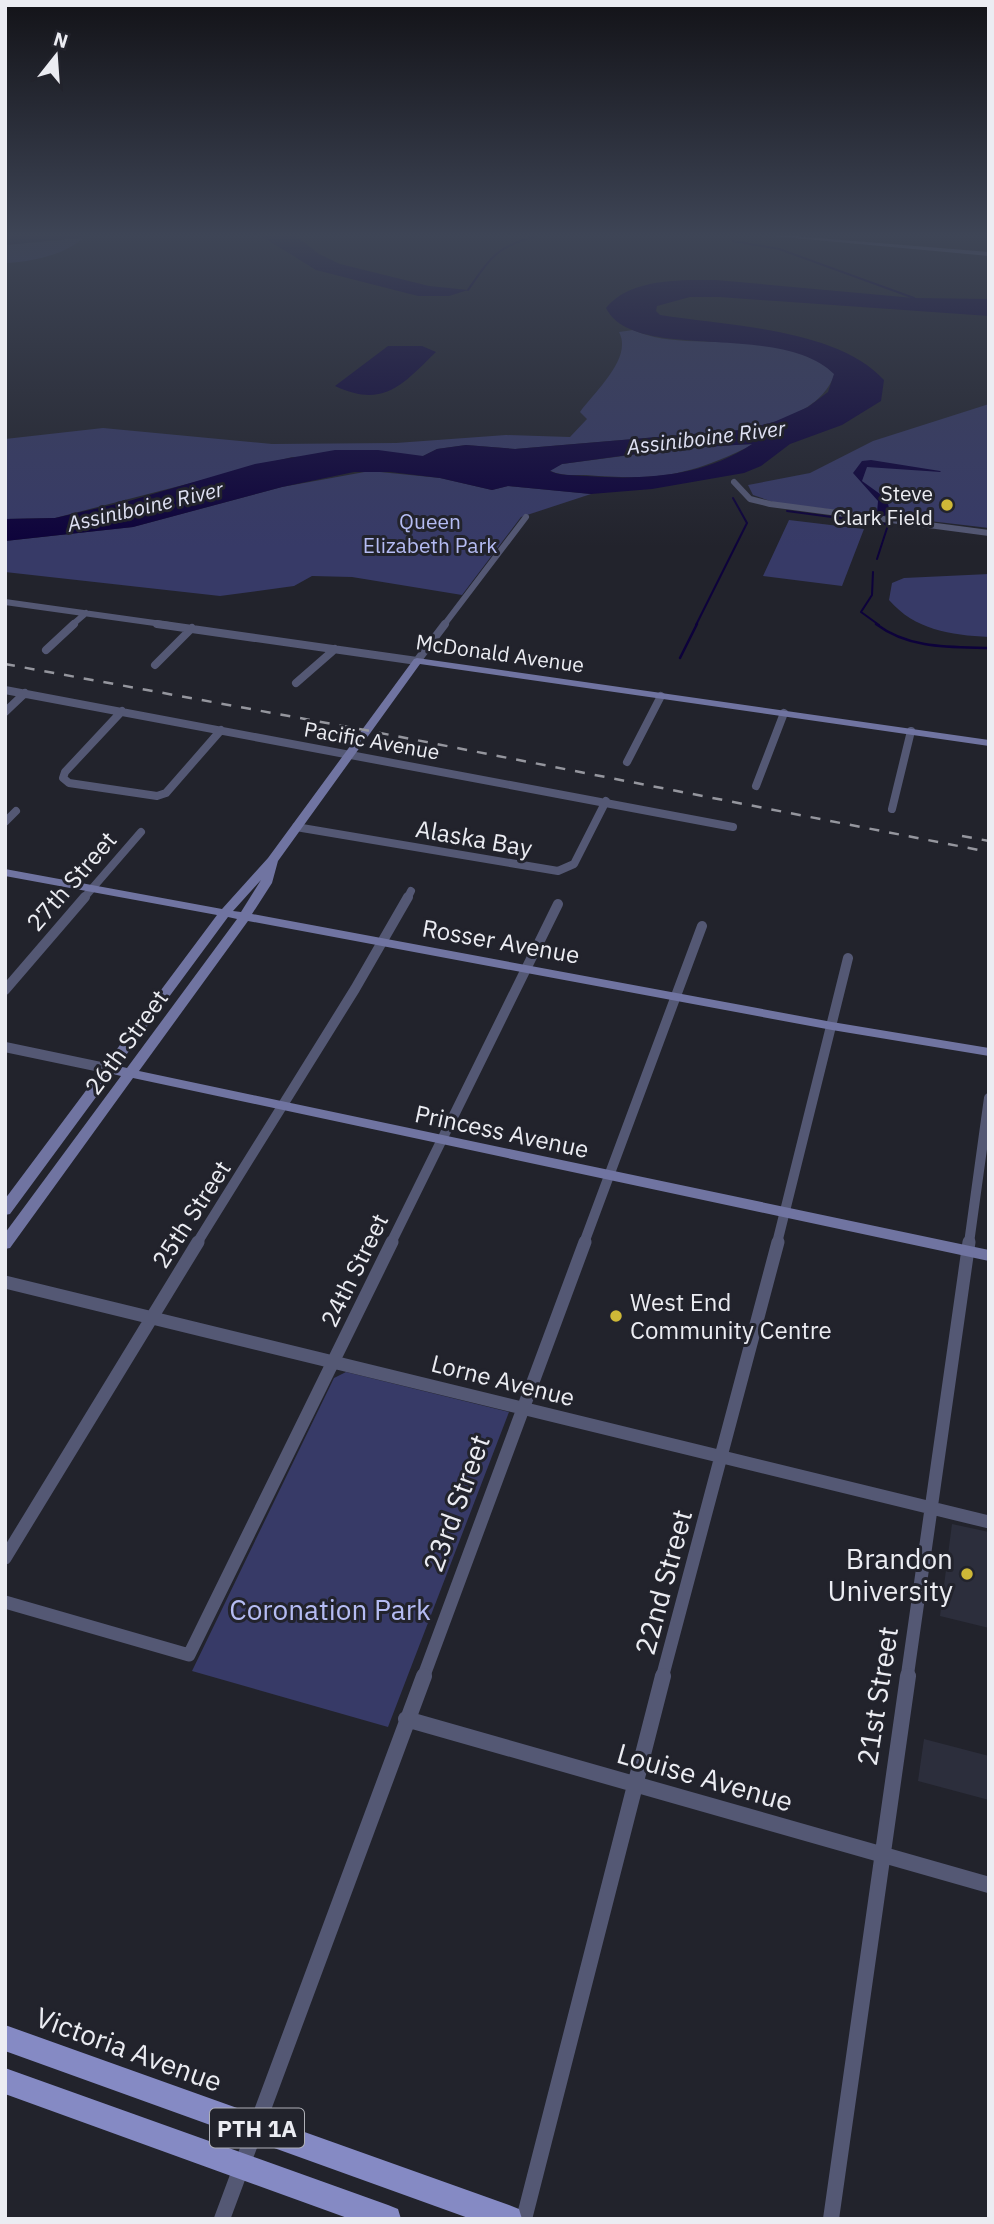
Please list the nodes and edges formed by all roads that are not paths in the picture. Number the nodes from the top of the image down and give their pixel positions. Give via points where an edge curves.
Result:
1 (734, 482) dead end
2 (526, 517) dead end
3 (989, 533) edge
4 (5, 602) edge
5 (86, 613) junction
6 (192, 628) junction
7 (335, 649) junction
8 (46, 650) dead end
9 (417, 661) junction
10 (155, 665) dead end
11 (296, 683) dead end
12 (5, 690) edge
13 (25, 694) junction
14 (661, 695) junction
15 (121, 711) junction
16 (5, 712) edge
17 (784, 713) junction
18 (221, 730) junction
19 (911, 731) junction
20 (989, 743) edge
21 (349, 753) junction
22 (627, 762) dead end
23 (756, 786) dead end
24 (606, 801) junction
25 (892, 809) dead end
26 (16, 811) dead end
27 (5, 822) edge
28 (296, 827) junction
29 (733, 827) dead end
30 (141, 832) dead end
31 (272, 860) junction
32 (5, 872) edge
33 (93, 888) junction
34 (411, 891) dead end
35 (558, 904) dead end
36 (225, 913) junction
37 (244, 916) junction
38 (702, 926) dead end
39 (380, 942) junction
40 (848, 958) dead end
41 (526, 969) junction
42 (5, 990) edge
43 (675, 997) junction
44 (832, 1026) junction
45 (5, 1048) edge
46 (989, 1052) edge
47 (110, 1069) junction
48 (131, 1073) junction
49 (989, 1098) edge
50 (283, 1106) junction
51 (441, 1142) junction
52 (609, 1177) junction
53 (5, 1210) edge
54 (785, 1214) junction
55 (5, 1244) edge
56 (968, 1251) junction
57 (989, 1256) edge
58 (5, 1282) edge
59 (151, 1317) junction
60 (333, 1362) junction
61 (522, 1407) junction
62 (722, 1458) junction
63 (932, 1509) junction
64 (989, 1522) edge
65 (5, 1558) edge
66 (5, 1602) edge
67 (406, 1719) junction
68 (634, 1784) junction
69 (880, 1854) junction
70 (989, 1885) edge
71 (5, 2038) edge
72 (5, 2081) edge
73 (255, 2128) junction
74 (241, 2166) junction
75 (222, 2219) edge
76 (388, 2219) edge
77 (509, 2219) edge
78 (524, 2219) edge
79 (831, 2219) edge

1 - 3 street via 750,499 770,504
2 - 9 street
4 - 5 street, McDonald Avenue
5 - 6 street, McDonald Avenue
5 - 8 street
6 - 7 street, McDonald Avenue
6 - 10 street
7 - 9 street, McDonald Avenue
7 - 11 street
9 - 14 street, McDonald Avenue
9 - 21 street, 26th Street
12 - 13 street, Pacific Avenue
13 - 15 street, Pacific Avenue
13 - 16 street
14 - 17 street, McDonald Avenue
14 - 22 street
15 - 18 street, Pacific Avenue
15 - 18 street via 65,772 63,778 69,783 158,796 166,793
17 - 19 street, McDonald Avenue
17 - 23 street
18 - 21 street, Pacific Avenue
19 - 20 street, McDonald Avenue
19 - 25 street
21 - 24 street, Pacific Avenue
21 - 28 street, 26th Street
24 - 28 street, Alaska Bay via 574,864 558,871
24 - 29 street, Pacific Avenue
26 - 27 street
28 - 31 street, 26th Street
30 - 33 street, 27th Street
31 - 36 street, 26th Street
31 - 37 street, 26th Street via 267,883
32 - 33 street, Rosser Avenue
33 - 36 street, Rosser Avenue
33 - 42 street, 27th Street
34 - 39 street, 25th Street
35 - 41 street, 24th Street
36 - 37 street, Rosser Avenue
36 - 47 street, 26th Street
37 - 39 street, Rosser Avenue
37 - 48 street, 26th Street
38 - 43 street, 23rd Street
39 - 41 street, Rosser Avenue
39 - 50 street, 25th Street
40 - 44 street, 22nd Street
41 - 43 street, Rosser Avenue
41 - 51 street, 24th Street
43 - 44 street, Rosser Avenue
43 - 52 street, 23rd Street
44 - 46 street, Rosser Avenue
44 - 54 street, 22nd Street
45 - 47 street, Princess Avenue
47 - 48 street, Princess Avenue
47 - 53 street, 26th Street
48 - 50 street, Princess Avenue
48 - 55 street, 26th Street
49 - 56 street, 21st Street
50 - 51 street, Princess Avenue
50 - 59 street, 25th Street
51 - 52 street, Princess Avenue
51 - 60 street, 24th Street
52 - 54 street, Princess Avenue
52 - 61 street, 23rd Street
54 - 56 street, Princess Avenue
54 - 62 street, 22nd Street
56 - 57 street, Princess Avenue
56 - 63 street, 21st Street
58 - 59 street, Lorne Avenue
59 - 60 street, Lorne Avenue
59 - 65 street, 25th Street
60 - 61 street, Lorne Avenue
60 - 66 street, 24th Street via 189,1656
61 - 62 street, Lorne Avenue
61 - 67 street, 23rd Street
62 - 63 street, Lorne Avenue
62 - 68 street, 22nd Street
63 - 64 street, Lorne Avenue
63 - 69 street, 21st Street
67 - 68 street, Louise Avenue
67 - 73 street, 23rd Street
68 - 69 street, Louise Avenue
68 - 78 street, 22nd Street
69 - 70 street, Louise Avenue
69 - 79 street, 21st Street
71 - 73 main road, Victoria Avenue / PTH 1A
72 - 74 main road, PTH 1A
73 - 74 street, 23rd Street
73 - 77 main road, Victoria Avenue / PTH 1A
74 - 75 street, 23rd Street
74 - 76 main road, PTH 1A

